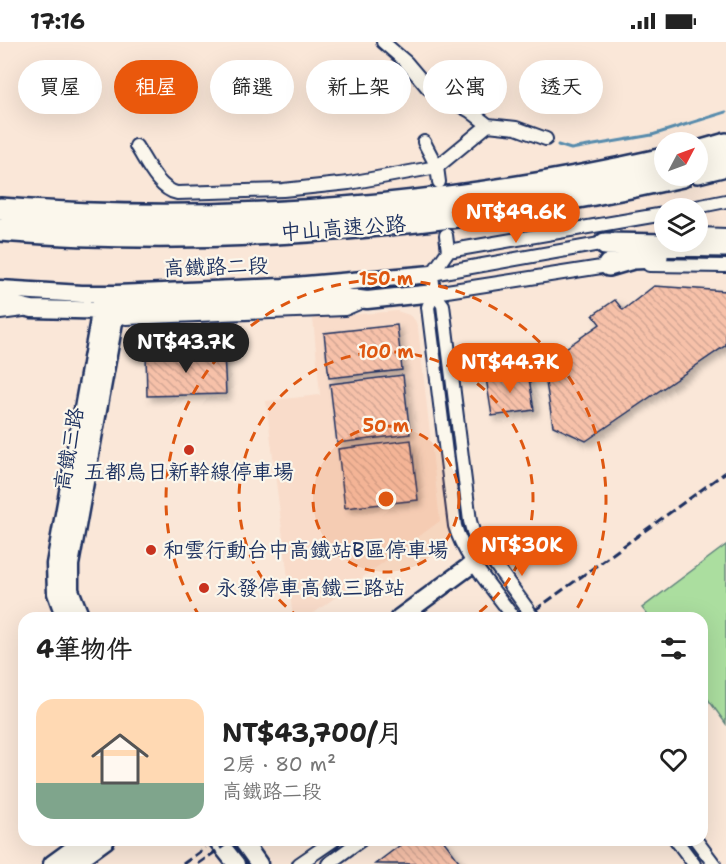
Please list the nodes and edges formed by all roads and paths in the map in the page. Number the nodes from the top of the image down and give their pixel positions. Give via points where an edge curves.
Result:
1 (383, 42) edge
2 (488, 125) junction
3 (546, 139) dead end
4 (424, 142) dead end
5 (726, 144) edge
6 (136, 146) dead end
7 (708, 149) edge
8 (654, 161) edge
9 (726, 165) edge
10 (437, 167) junction
11 (708, 170) edge
12 (439, 182) dead end
13 (654, 182) edge
14 (726, 201) edge
15 (708, 205) edge
16 (0, 209) edge
17 (654, 216) edge
18 (0, 230) edge
19 (708, 234) edge
20 (446, 235) dead end
21 (726, 235) edge
22 (654, 236) edge
23 (605, 244) junction
24 (726, 246) edge
25 (448, 251) junction
26 (726, 257) edge
27 (609, 265) junction
28 (726, 266) edge
29 (432, 274) junction
30 (0, 289) edge
31 (434, 292) junction
32 (108, 297) junction
33 (0, 302) edge
34 (32, 309) junction
35 (0, 314) edge
36 (480, 558) junction
37 (63, 612) edge
38 (78, 612) edge
39 (407, 612) edge
40 (511, 612) edge
41 (529, 612) edge
42 (77, 846) edge
43 (98, 846) edge
44 (221, 846) edge
45 (246, 846) edge
46 (325, 846) edge
47 (353, 846) edge
48 (680, 846) edge
49 (700, 846) edge
50 (232, 861) edge
51 (52, 864) edge
52 (73, 864) edge
53 (259, 864) edge
54 (299, 864) edge
55 (328, 864) edge
56 (694, 864) edge
57 (714, 864) edge

1 - 2 street via 428,88
2 - 3 street via 516,128
2 - 10 street
4 - 10 street
5 - 7 highway
6 - 10 street via 163,186 177,193 305,188
8 - 16 highway, 中山高速公路 via 558,182 327,210 114,216
9 - 11 highway
10 - 12 street
13 - 18 highway, 中山高速公路 via 561,201 329,231 114,236
14 - 15 street
17 - 25 street
19 - 21 street
20 - 25 street
22 - 23 street
23 - 24 highway
23 - 29 street
25 - 29 street
26 - 27 highway via 633,258
27 - 28 street
27 - 31 street
29 - 31 street
29 - 32 street, 高鐵路二段
30 - 32 street, 高鐵路二段
31 - 32 street, 高鐵路二段 via 367,300 344,297 126,305
31 - 36 street via 428,307 455,526 458,537
32 - 34 street, 高鐵路二段
32 - 37 street, 高鐵三路 via 55,564 56,593
32 - 38 street, 高鐵三路 via 70,565 70,590
33 - 34 street, 高鐵路二段
34 - 35 street, 高鐵路二段
36 - 39 street
36 - 40 street
36 - 41 street
42 - 51 street
43 - 52 street
44 - 50 street
45 - 53 street
46 - 54 street
47 - 55 street
48 - 56 street
49 - 57 street

